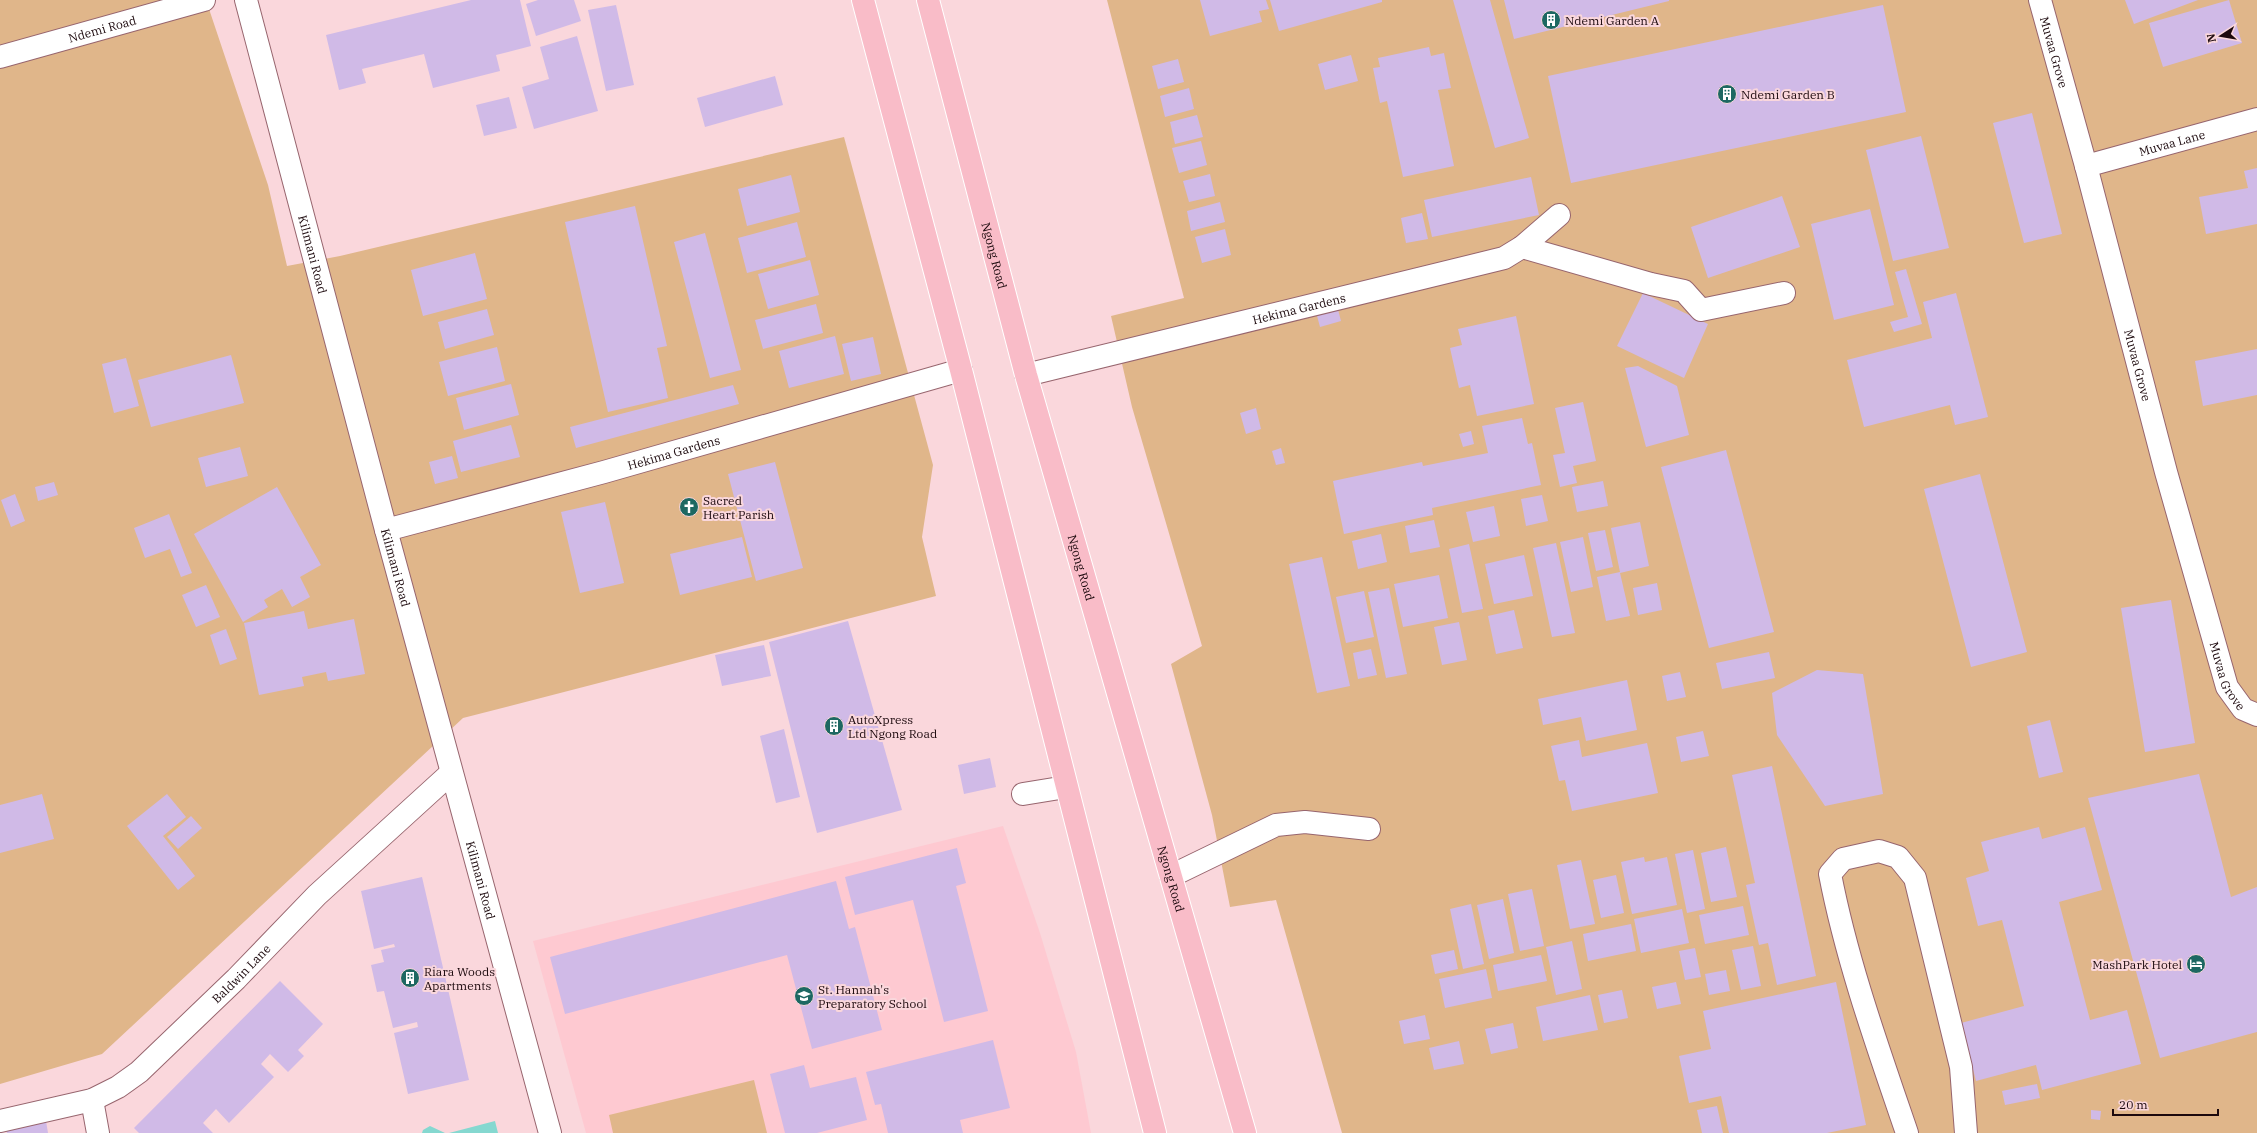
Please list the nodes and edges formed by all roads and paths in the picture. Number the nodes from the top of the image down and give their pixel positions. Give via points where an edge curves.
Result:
1 (204, 0) edge
2 (246, 0) edge
3 (863, 0) edge
4 (928, 0) edge
5 (2040, 0) edge
6 (0, 56) edge
7 (2257, 119) edge
8 (2086, 166) junction
9 (1559, 215) dead end
10 (1522, 247) junction
11 (1784, 294) dead end
12 (961, 370) junction
13 (1026, 375) junction
14 (386, 530) junction
15 (2257, 715) edge
16 (451, 773) junction
17 (1066, 787) junction
18 (1023, 794) dead end
19 (1369, 829) dead end
20 (1171, 876) junction
21 (92, 1100) junction
22 (0, 1122) edge
23 (98, 1133) edge
24 (550, 1133) edge
25 (1155, 1133) edge
26 (1245, 1133) edge
27 (1907, 1133) edge
28 (1966, 1133) edge

1 - 6 street, Ndemi Road
2 - 14 street, Kilimani Road
3 - 12 main road
4 - 13 main road, Ngong Road
5 - 8 street, Muvaa Grove
7 - 8 street, Muvaa Lane
8 - 15 street, Muvaa Grove via 2166,472 2227,687 2243,709
9 - 10 street, Hekima Gardens
10 - 11 street via 1684,291 1701,310
10 - 13 street, Hekima Gardens via 1504,258
12 - 14 street, Hekima Gardens via 612,470
12 - 17 main road
13 - 20 main road, Ngong Road
14 - 16 street, Kilimani Road
16 - 21 street, Baldwin Lane via 317,895 236,979 139,1072 118,1087
16 - 24 street, Kilimani Road
17 - 18 street
17 - 25 main road
19 - 20 street via 1305,822 1276,825
20 - 26 main road, Ngong Road
21 - 22 street, Baldwin Lane
21 - 23 street
27 - 28 street via 1863,1002 1830,874 1843,859 1879,851 1898,857 1915,878 1961,1067

